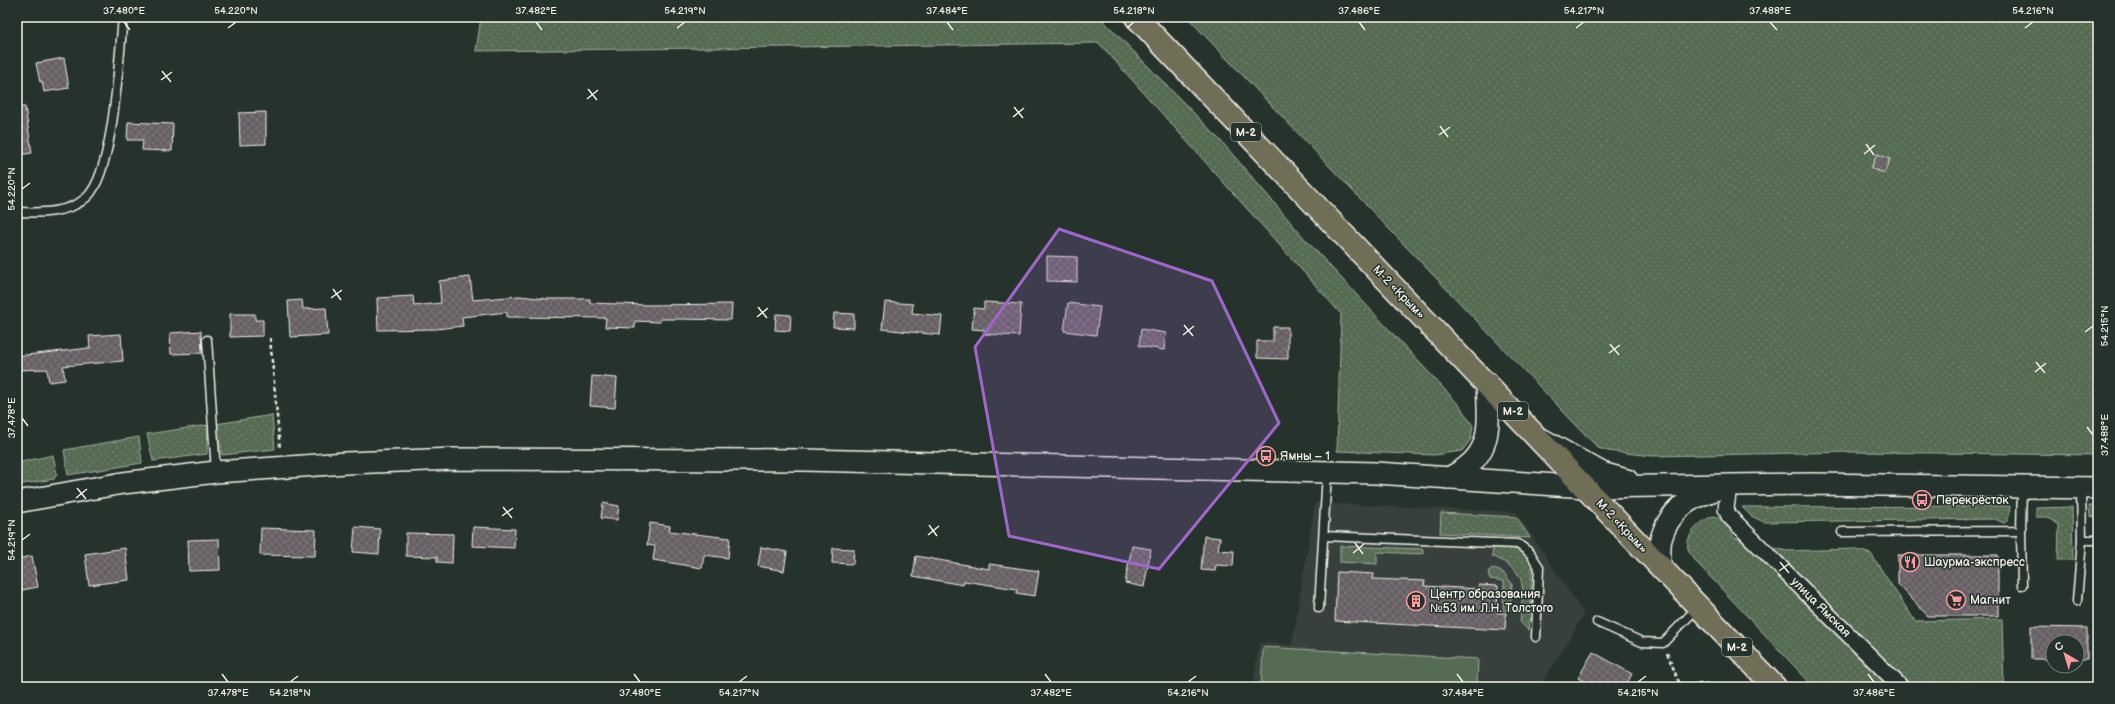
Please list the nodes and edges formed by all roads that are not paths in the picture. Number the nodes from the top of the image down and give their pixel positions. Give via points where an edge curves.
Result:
1 (123, 17) edge
2 (1136, 17) edge
3 (17, 212) edge
4 (207, 340) dead end
5 (1487, 383) junction
6 (1539, 438) junction
7 (216, 472) junction
8 (1327, 473) junction
9 (1448, 478) junction
10 (1730, 485) junction
11 (1650, 486) junction
12 (1586, 487) junction
13 (2022, 487) junction
14 (2089, 488) edge
15 (17, 502) edge
16 (2021, 531) junction
17 (1842, 532) dead end
18 (1324, 536) junction
19 (2082, 540) junction
20 (2098, 540) edge
21 (1660, 567) junction
22 (2022, 585) dead end
23 (2077, 601) dead end
24 (1699, 607) junction
25 (1319, 608) dead end
26 (1596, 622) dead end
27 (1536, 637) dead end
28 (1774, 687) edge
29 (1901, 687) edge

1 - 3 lane via 108,144 93,190 82,201 67,208
2 - 5 highway, М-2 «Крым» / М-2
4 - 7 lane
5 - 6 highway, М-2 «Крым» / М-2
5 - 9 main road via 1487,436 1483,448 1467,467
6 - 11 main road via 1602,473
6 - 12 highway, М-2 «Крым» / М-2
7 - 8 main road via 281,466 455,460 629,458 875,461
7 - 15 main road via 123,483
8 - 9 main road via 1376,473
8 - 18 lane
9 - 12 main road
10 - 11 main road
10 - 13 main road
10 - 21 main road via 1696,496 1674,512 1661,540
10 - 29 street, улица Ямская via 1726,509 1729,516
11 - 12 main road
12 - 21 highway, М-2 «Крым» / М-2
13 - 14 main road
13 - 16 lane
14 - 19 lane
16 - 17 lane
16 - 22 lane
18 - 25 lane
18 - 27 lane via 1518,544 1530,553 1539,567
19 - 20 lane
19 - 23 lane
21 - 24 highway, М-2
24 - 26 lane via 1663,643 1642,642
24 - 28 highway, М-2

